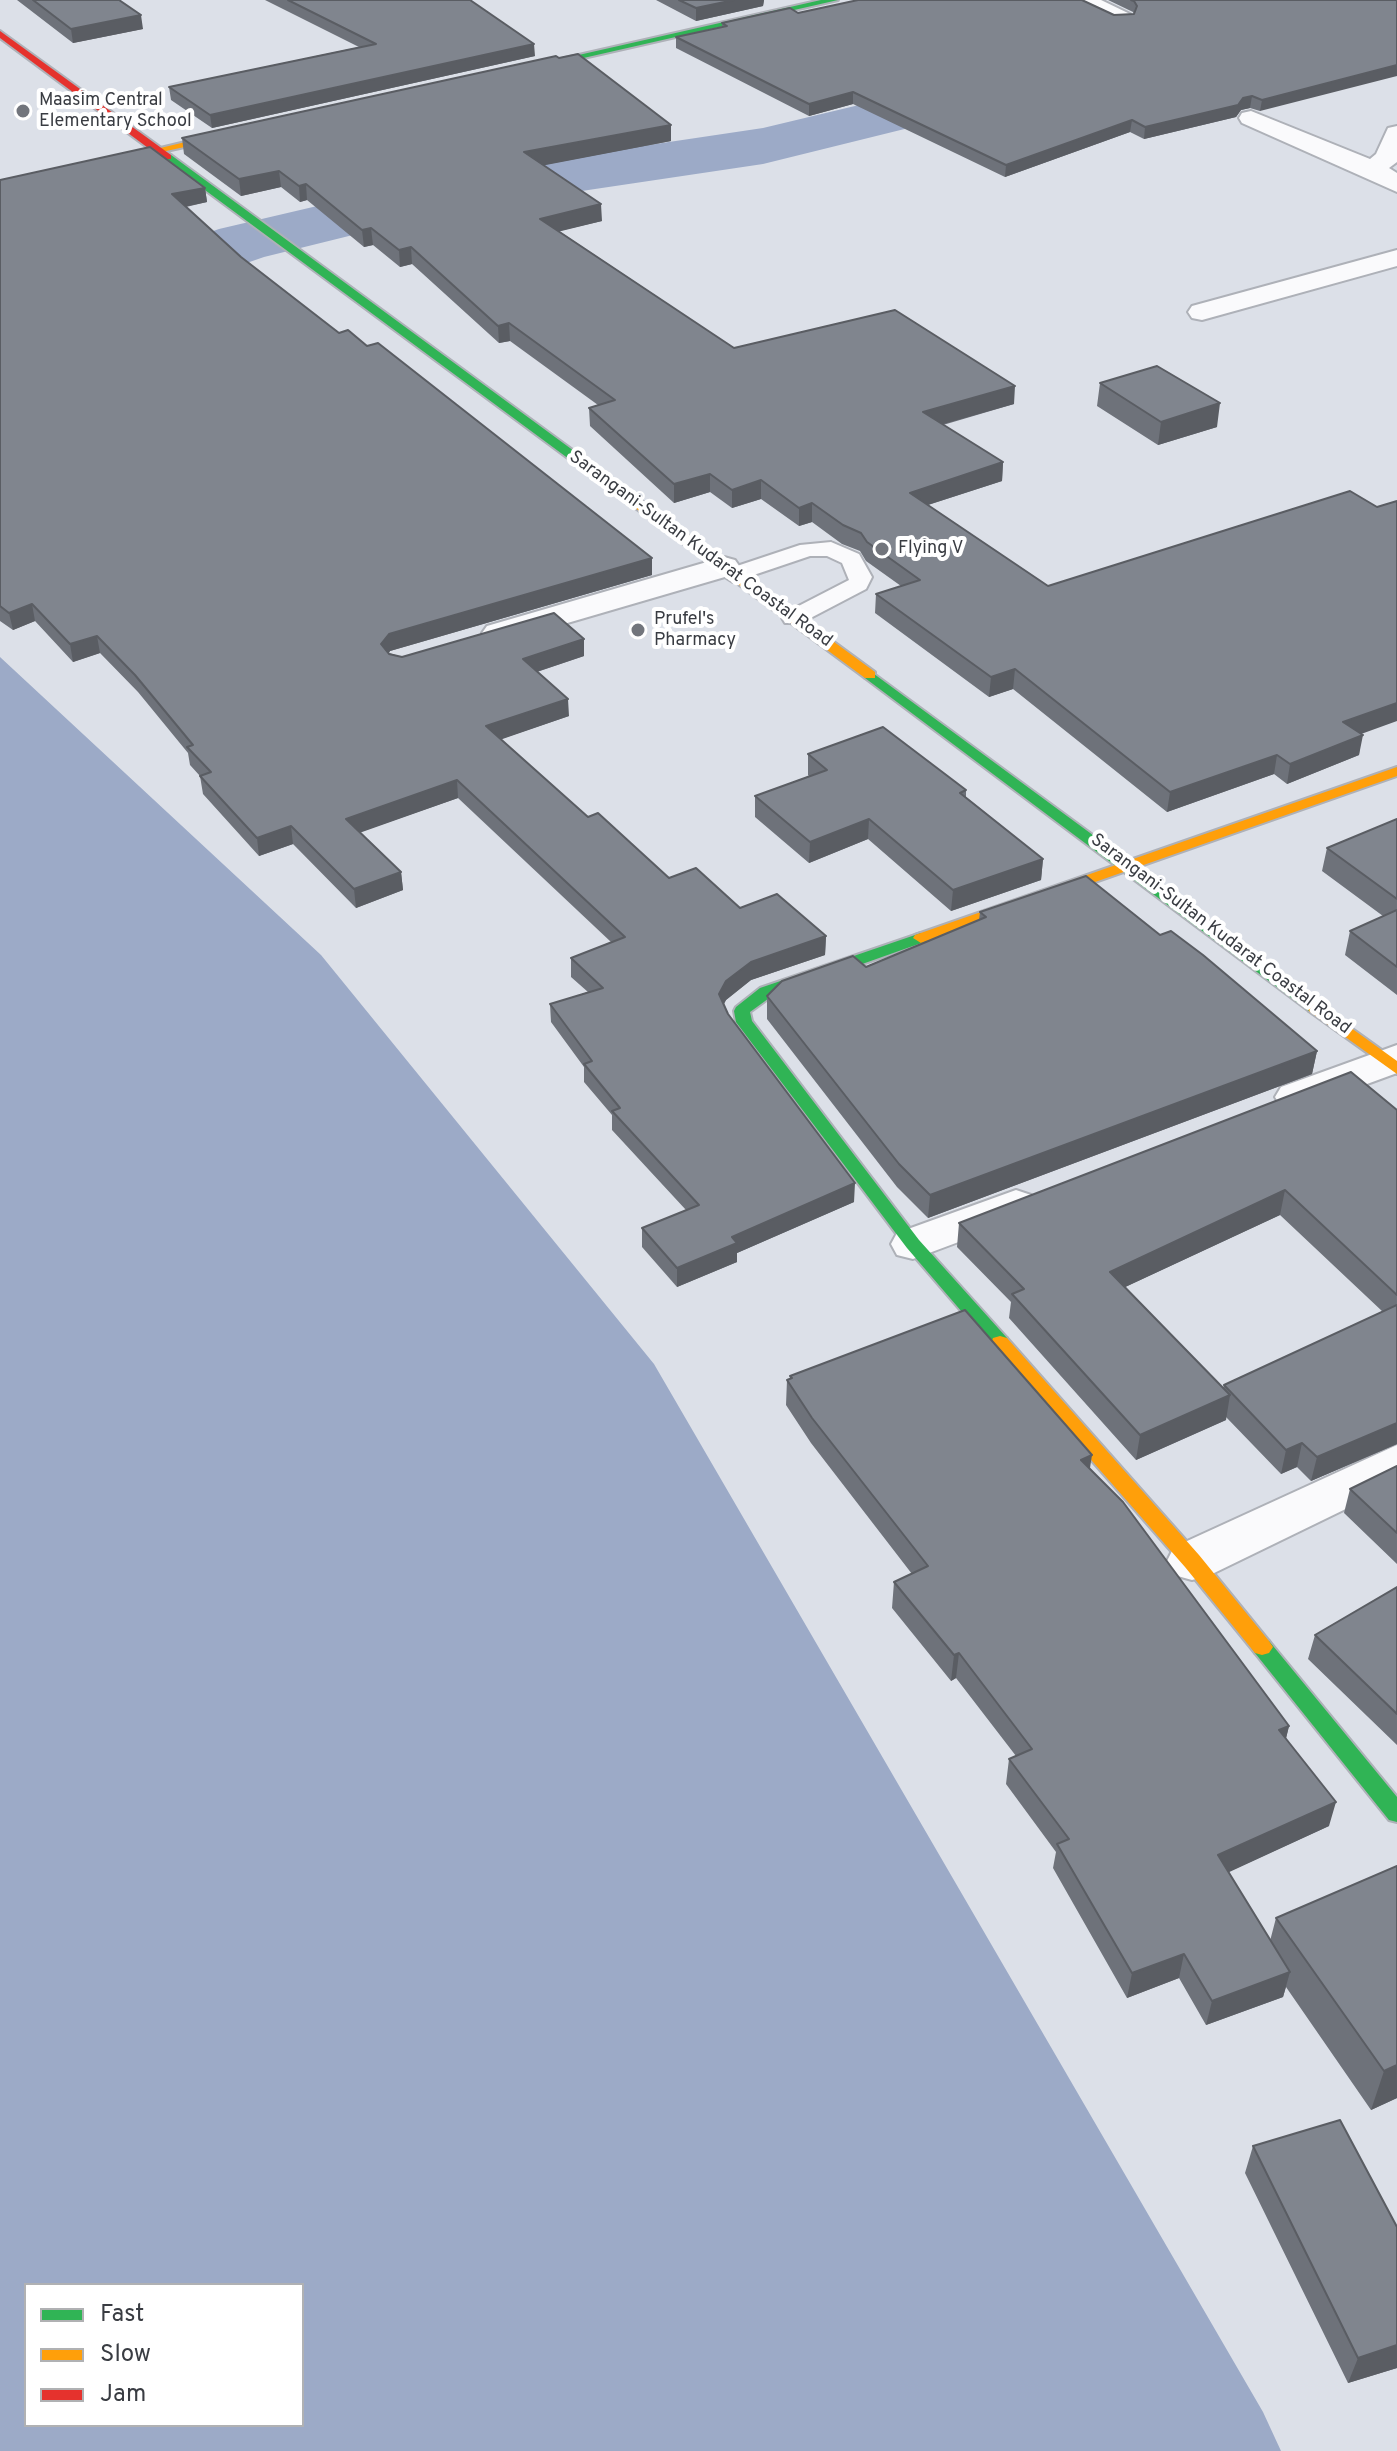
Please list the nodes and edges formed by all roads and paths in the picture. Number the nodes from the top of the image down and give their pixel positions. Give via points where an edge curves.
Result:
1 (833, 0) edge
2 (1083, 0) edge
3 (1122, 19) edge
4 (0, 34) edge
5 (499, 74) edge
6 (1251, 118) dead end
7 (266, 126) edge
8 (1397, 133) edge
9 (157, 150) junction
10 (128, 156) edge
11 (1372, 169) junction
12 (1397, 184) edge
13 (1397, 258) edge
14 (1202, 312) dead end
15 (728, 571) junction
16 (793, 618) junction
17 (464, 643) edge
18 (1397, 771) edge
19 (1129, 866) junction
20 (1394, 1063) edge
21 (1254, 1113) edge
22 (1047, 1193) edge
23 (913, 1244) junction
24 (1397, 1463) edge
25 (1192, 1561) junction
26 (1397, 1813) edge

1 - 5 main road
2 - 3 street
4 - 9 main road, Sarangani-Sultan Kudarat Coastal Road
6 - 11 street
7 - 9 main road
8 - 11 street via 1387,158
9 - 10 street
9 - 15 main road, Sarangani-Sultan Kudarat Coastal Road
11 - 12 street
13 - 14 street
15 - 16 main road, Sarangani-Sultan Kudarat Coastal Road
15 - 16 lane via 808,550 831,549 851,559 861,577 858,584
15 - 17 street
16 - 19 main road, Sarangani-Sultan Kudarat Coastal Road
18 - 19 main road
19 - 20 main road, Sarangani-Sultan Kudarat Coastal Road
19 - 23 main road via 766,992 742,1011 744,1022
20 - 21 street
22 - 23 street
23 - 25 main road
24 - 25 street
25 - 26 main road

